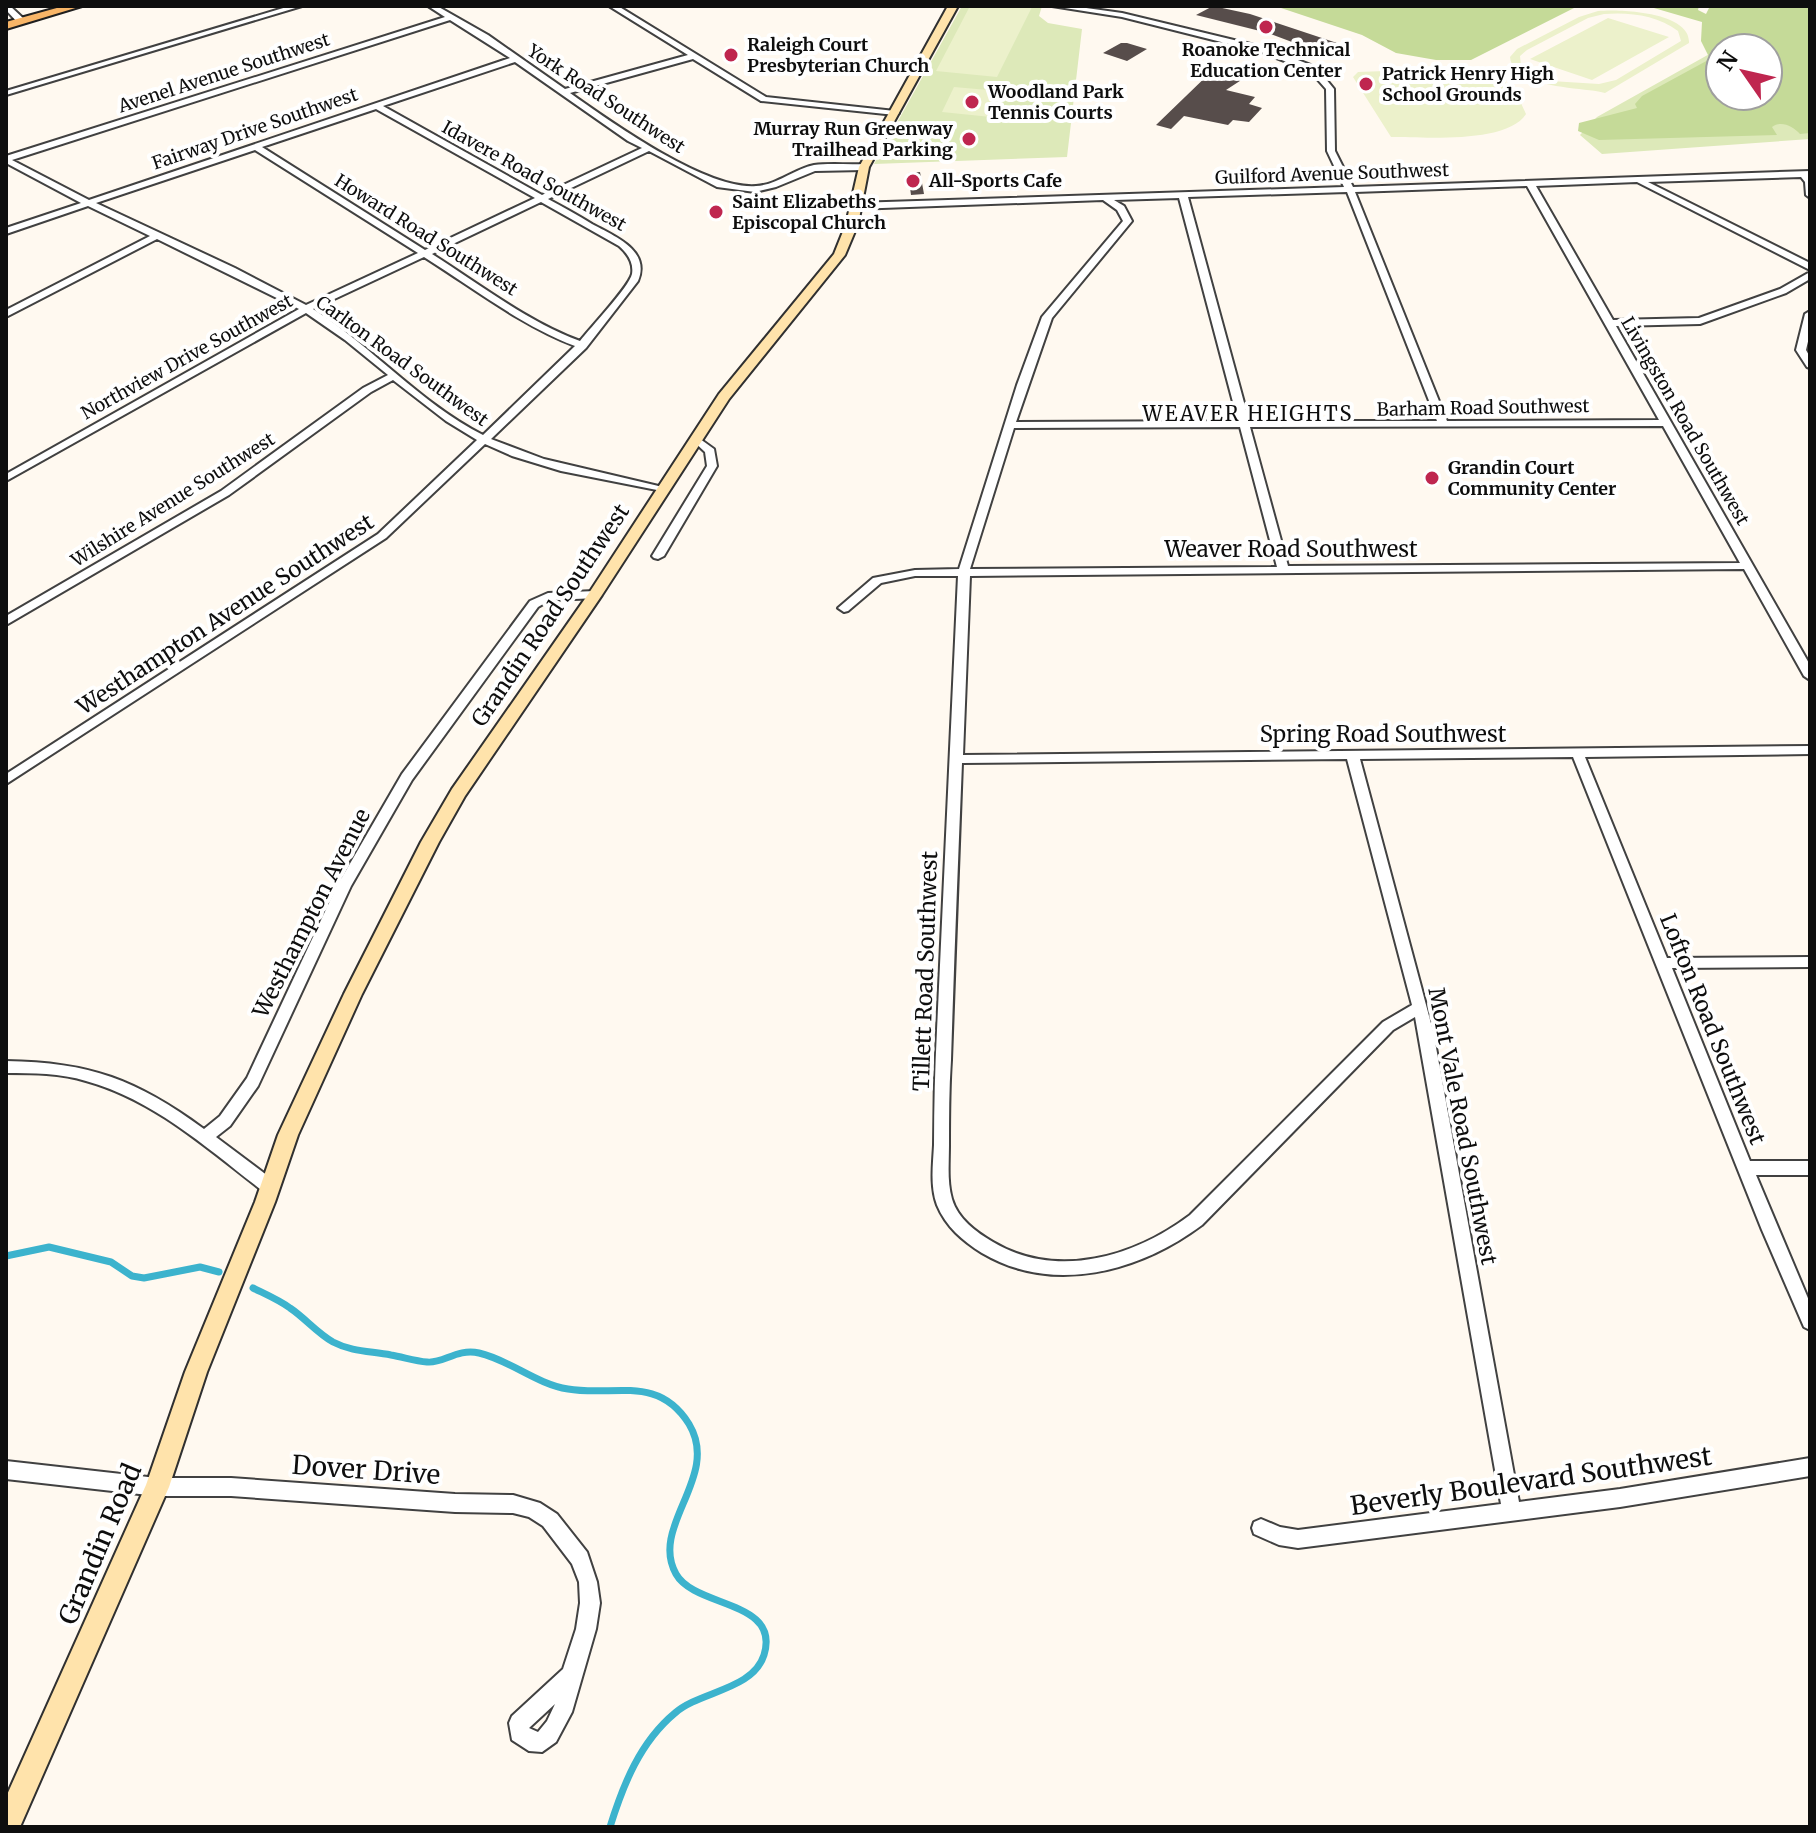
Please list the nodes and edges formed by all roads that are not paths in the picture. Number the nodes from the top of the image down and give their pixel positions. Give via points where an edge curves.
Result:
1 (6, 6) edge
2 (76, 6) edge
3 (298, 6) edge
4 (432, 6) edge
5 (613, 6) edge
6 (953, 6) edge
7 (1056, 6) edge
8 (452, 17) junction
9 (21, 21) junction
10 (6, 26) edge
11 (694, 56) junction
12 (515, 59) junction
13 (564, 92) junction
14 (6, 93) edge
15 (377, 106) junction
16 (895, 113) junction
17 (255, 146) junction
18 (647, 149) junction
19 (6, 159) edge
20 (864, 167) junction
21 (1806, 174) edge
22 (1637, 180) junction
23 (1530, 183) junction
24 (1350, 190) junction
25 (1183, 195) junction
26 (1810, 195) edge
27 (1105, 198) junction
28 (541, 199) junction
29 (87, 203) junction
30 (855, 206) junction
31 (6, 231) edge
32 (156, 236) junction
33 (424, 253) junction
34 (1810, 267) edge
35 (1810, 275) edge
36 (622, 296) joint
37 (306, 309) junction
38 (6, 314) edge
39 (1810, 314) edge
40 (1611, 323) junction
41 (583, 346) junction
42 (1810, 365) edge
43 (394, 376) junction
44 (1667, 423) junction
45 (1010, 425) junction
46 (1444, 425) junction
47 (1244, 426) junction
48 (696, 439) junction
49 (484, 440) junction
50 (6, 478) edge
51 (663, 490) junction
52 (658, 556) dead end
53 (1749, 566) junction
54 (1283, 569) junction
55 (964, 571) junction
56 (595, 595) junction
57 (844, 608) dead end
58 (6, 621) edge
59 (1810, 676) edge
60 (1810, 750) edge
61 (1577, 752) junction
62 (1352, 754) junction
63 (956, 759) junction
64 (6, 780) edge
65 (1810, 962) edge
66 (1664, 963) junction
67 (1420, 1007) junction
68 (6, 1067) edge
69 (204, 1138) junction
70 (1745, 1168) junction
71 (1810, 1168) edge
72 (270, 1187) junction
73 (234, 1280) joint
74 (1810, 1322) edge
75 (1810, 1467) edge
76 (6, 1470) edge
77 (157, 1487) junction
78 (1512, 1512) junction
79 (1261, 1528) dead end
80 (571, 1675) dead end
81 (6, 1827) edge

1 - 9 street
2 - 9 main road
3 - 14 street
4 - 8 street, York Road Southwest
5 - 11 street
6 - 16 street, Grandin Road Southwest
7 - 24 street via 1157,23 1264,50 1313,69 1330,89 1331,151
8 - 12 street, York Road Southwest
8 - 19 street, Avenel Avenue Southwest
9 - 10 main road
11 - 13 street
11 - 16 street via 769,100
12 - 13 street, York Road Southwest
12 - 15 street, Fairway Drive Southwest
13 - 18 street, York Road Southwest
15 - 17 street, Fairway Drive Southwest
15 - 28 street, Idavere Road Southwest
16 - 20 street, Grandin Road Southwest
17 - 29 street, Fairway Drive Southwest
17 - 33 street, Howard Road Southwest
18 - 20 street, York Road Southwest via 736,189 766,188 814,168
18 - 28 street, Northview Drive Southwest
19 - 29 street, Carlton Road Southwest
20 - 30 street, Grandin Road Southwest
21 - 22 street, Guilford Avenue Southwest
21 - 26 street
22 - 23 street, Guilford Avenue Southwest
22 - 34 street
23 - 24 street, Guilford Avenue Southwest
23 - 40 street, Livingston Road Southwest
24 - 25 street, Guilford Avenue Southwest
24 - 46 street
25 - 27 street, Guilford Avenue Southwest
25 - 47 street
27 - 30 street, Guilford Avenue Southwest
27 - 45 street, Tillett Road Southwest via 1121,208 1128,221 1047,317
28 - 33 street, Northview Drive Southwest
28 - 36 street, Idavere Road Southwest via 628,249 637,274
29 - 31 street, Fairway Drive Southwest
29 - 32 street, Carlton Road Southwest
30 - 48 street, Grandin Road Southwest via 839,255
32 - 37 street, Carlton Road Southwest
32 - 38 street
33 - 37 street, Northview Drive Southwest
33 - 41 street, Howard Road Southwest
35 - 40 street via 1783,291 1700,321
36 - 41 street, Westhampton Avenue Southwest
37 - 43 street, Carlton Road Southwest
37 - 50 street, Northview Drive Southwest
39 - 42 street via 1801,350
40 - 44 street, Livingston Road Southwest
41 - 49 street, Westhampton Avenue Southwest
43 - 49 street, Carlton Road Southwest
43 - 58 street, Wilshire Avenue Southwest via 225,493
44 - 46 street, Barham Road Southwest
44 - 53 street, Livingston Road Southwest
45 - 47 street, Barham Road Southwest
45 - 55 street, Tillett Road Southwest
46 - 47 street, Barham Road Southwest
47 - 54 street
48 - 51 street, Grandin Road Southwest
48 - 52 street via 710,451 712,466
49 - 51 street, Carlton Road Southwest via 525,456
49 - 64 street, Westhampton Avenue Southwest via 360,552
51 - 56 street, Grandin Road Southwest
53 - 54 street, Weaver Road Southwest
53 - 59 street, Livingston Road Southwest
54 - 55 street, Weaver Road Southwest
55 - 57 street, Weaver Road Southwest via 889,576 865,588
55 - 63 street, Tillett Road Southwest
56 - 69 street, Westhampton Avenue via 548,597 534,604 439,730 344,886 253,1082 241,1102
56 - 72 street, Grandin Road Southwest via 465,782 430,842 317,1069
60 - 61 street, Spring Road Southwest
61 - 62 street, Spring Road Southwest
61 - 66 street, Lofton Road Southwest
62 - 63 street, Spring Road Southwest
62 - 67 street, Mont Vale Road Southwest
63 - 67 street, Tillett Road Southwest via 941,1186 956,1223 988,1249 1024,1264 1095,1267 1176,1235 1388,1026
65 - 66 street
66 - 70 street, Lofton Road Southwest
67 - 78 street, Mont Vale Road Southwest
68 - 69 street via 46,1067 110,1080 164,1106
69 - 72 street
70 - 71 street
70 - 74 street, Lofton Road Southwest
72 - 73 street, Grandin Road Southwest
73 - 77 street, Grandin Road
75 - 78 street, Beverly Boulevard Southwest
76 - 77 street, Dover Drive
77 - 80 street, Dover Drive via 231,1487 533,1509 567,1538 588,1582 586,1629
77 - 81 street, Grandin Road
78 - 79 street, Beverly Boulevard Southwest via 1298,1539

